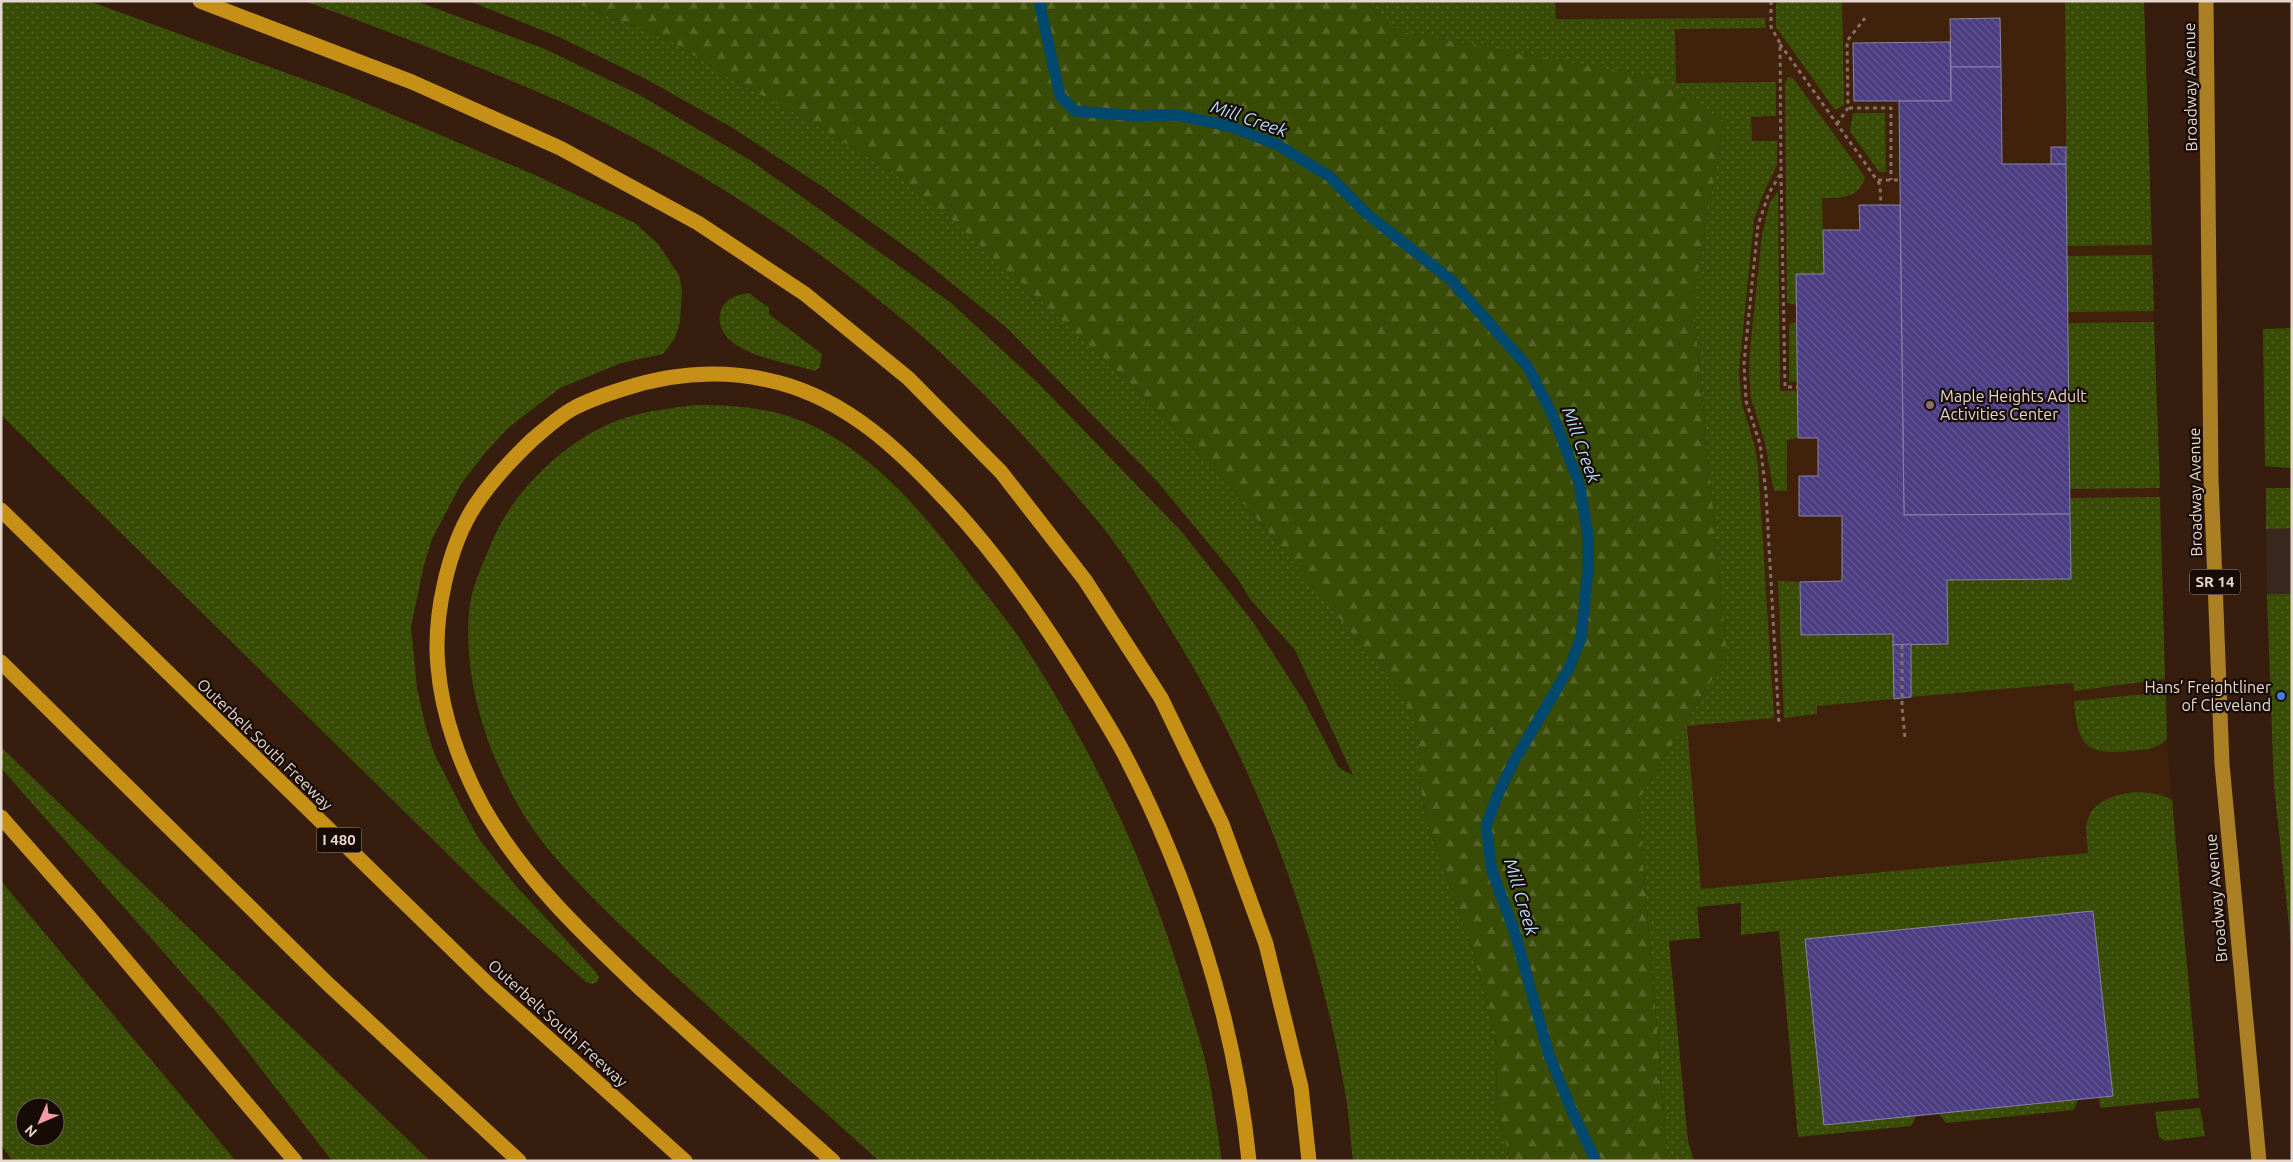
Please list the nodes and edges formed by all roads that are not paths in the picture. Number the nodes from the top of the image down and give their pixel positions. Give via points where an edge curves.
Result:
1 (200, 1) edge
2 (2206, 1) edge
3 (1, 510) edge
4 (1, 662) edge
5 (1, 816) edge
6 (295, 1161) edge
7 (519, 1161) edge
8 (685, 1161) edge
9 (833, 1161) edge
10 (1249, 1161) edge
11 (1308, 1161) edge
12 (2259, 1161) edge

1 - 11 highway via 412,82 534,136 698,223 805,294 900,372 1001,472 1085,580 1160,698 1222,824 1266,944 1301,1087
2 - 12 main road, Broadway Avenue / SR 14 via 2212,478 2222,764
3 - 8 highway, Outerbelt South Freeway / I 480 via 489,985
4 - 7 highway via 327,983
5 - 6 highway
9 - 10 highway via 610,961 550,897 503,838 484,808 467,775 443,704 437,665 441,603 448,571 472,509 496,476 544,430 574,408 648,381 709,374 749,376 784,384 821,398 858,419 891,445 986,546 1042,621 1093,701 1118,743 1154,817 1192,911 1219,1000 1239,1093

